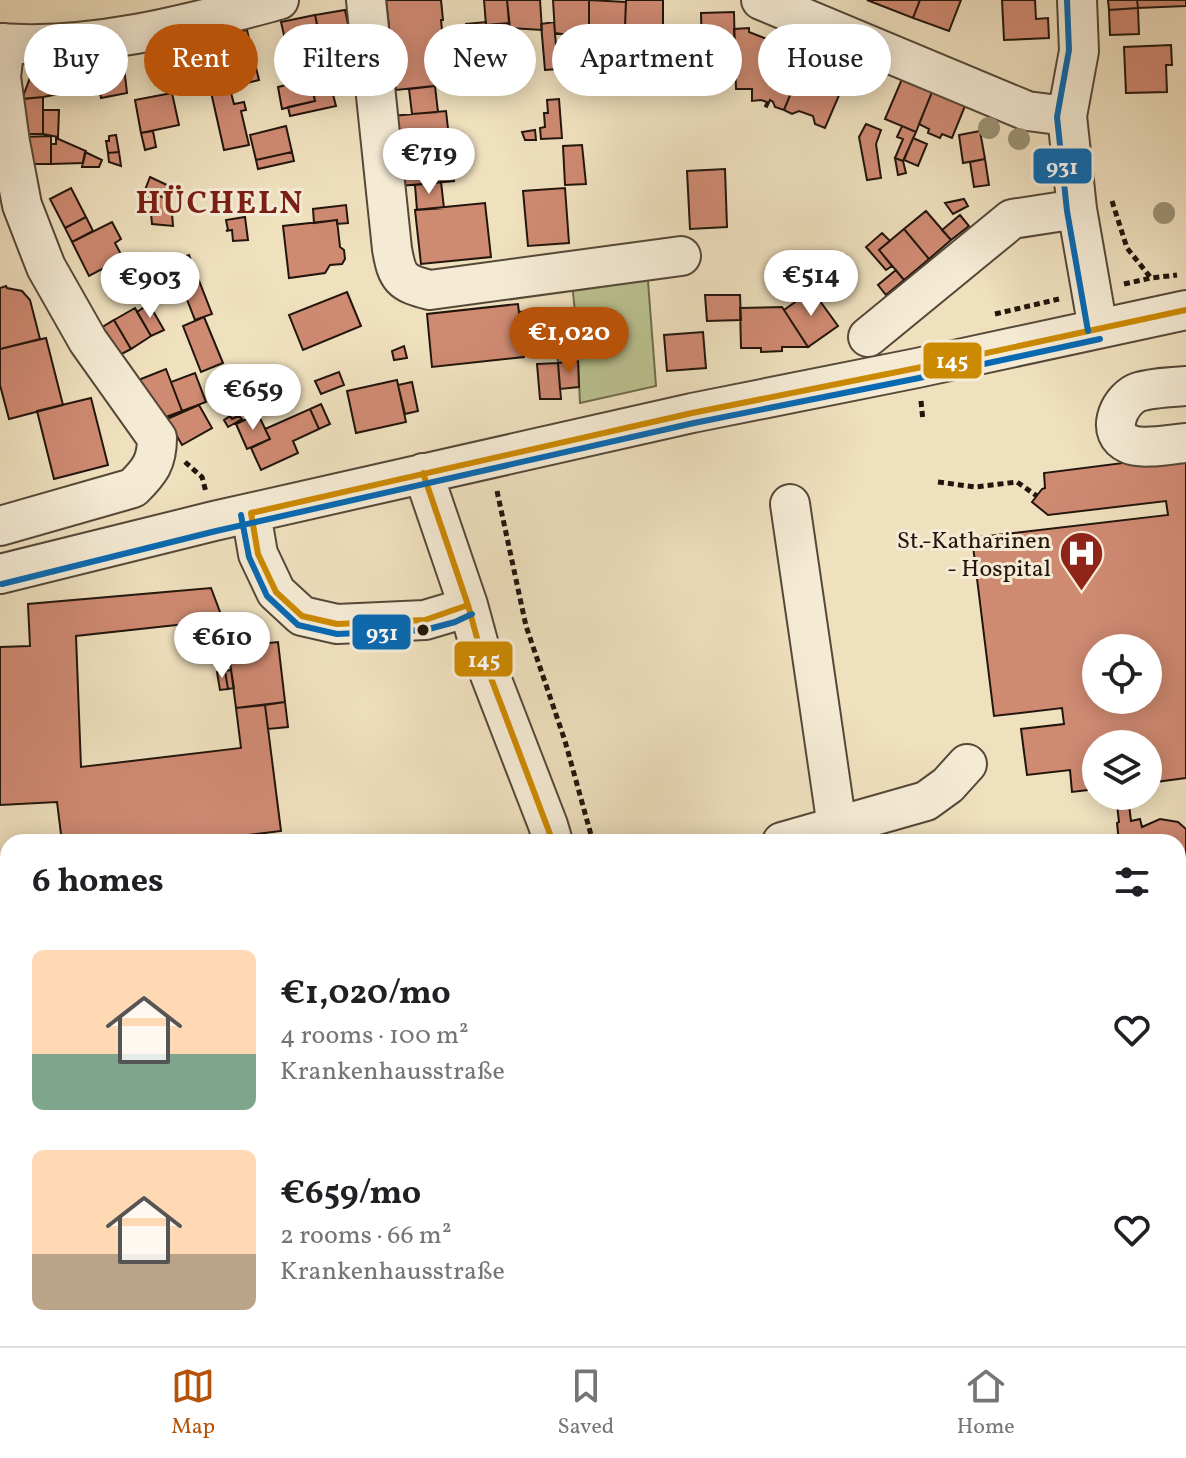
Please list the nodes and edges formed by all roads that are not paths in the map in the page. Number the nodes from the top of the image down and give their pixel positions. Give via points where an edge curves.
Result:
1 (279, 0) edge
2 (366, 0) edge
3 (761, 0) edge
4 (1077, 0) edge
5 (2, 43) edge
6 (1067, 116) junction
7 (1077, 209) junction
8 (681, 256) dead end
9 (1186, 310) edge
10 (1098, 329) junction
11 (868, 337) dead end
12 (1186, 386) edge
13 (1186, 443) edge
14 (423, 473) junction
15 (790, 504) dead end
16 (251, 513) junction
17 (0, 526) edge
18 (0, 574) edge
19 (468, 605) junction
20 (967, 764) dead end
21 (837, 827) junction
22 (551, 834) edge
23 (811, 834) edge

1 - 5 street via 91,42
2 - 8 street via 392,249 396,272 412,286 430,290
3 - 6 street via 1027,111
4 - 6 street via 1079,51
5 - 17 street via 1,77 22,205 46,267 88,341 157,438 157,455 133,488
6 - 7 street
7 - 10 street
7 - 11 street via 1012,219
9 - 10 street
10 - 14 street
12 - 13 street via 1137,392 1122,404 1115,420 1119,436 1129,444
14 - 16 street
14 - 19 street
15 - 21 street
16 - 18 street
16 - 19 street via 258,554 276,592 302,616 337,624 425,620
19 - 22 street
20 - 21 street via 926,801
21 - 23 street

